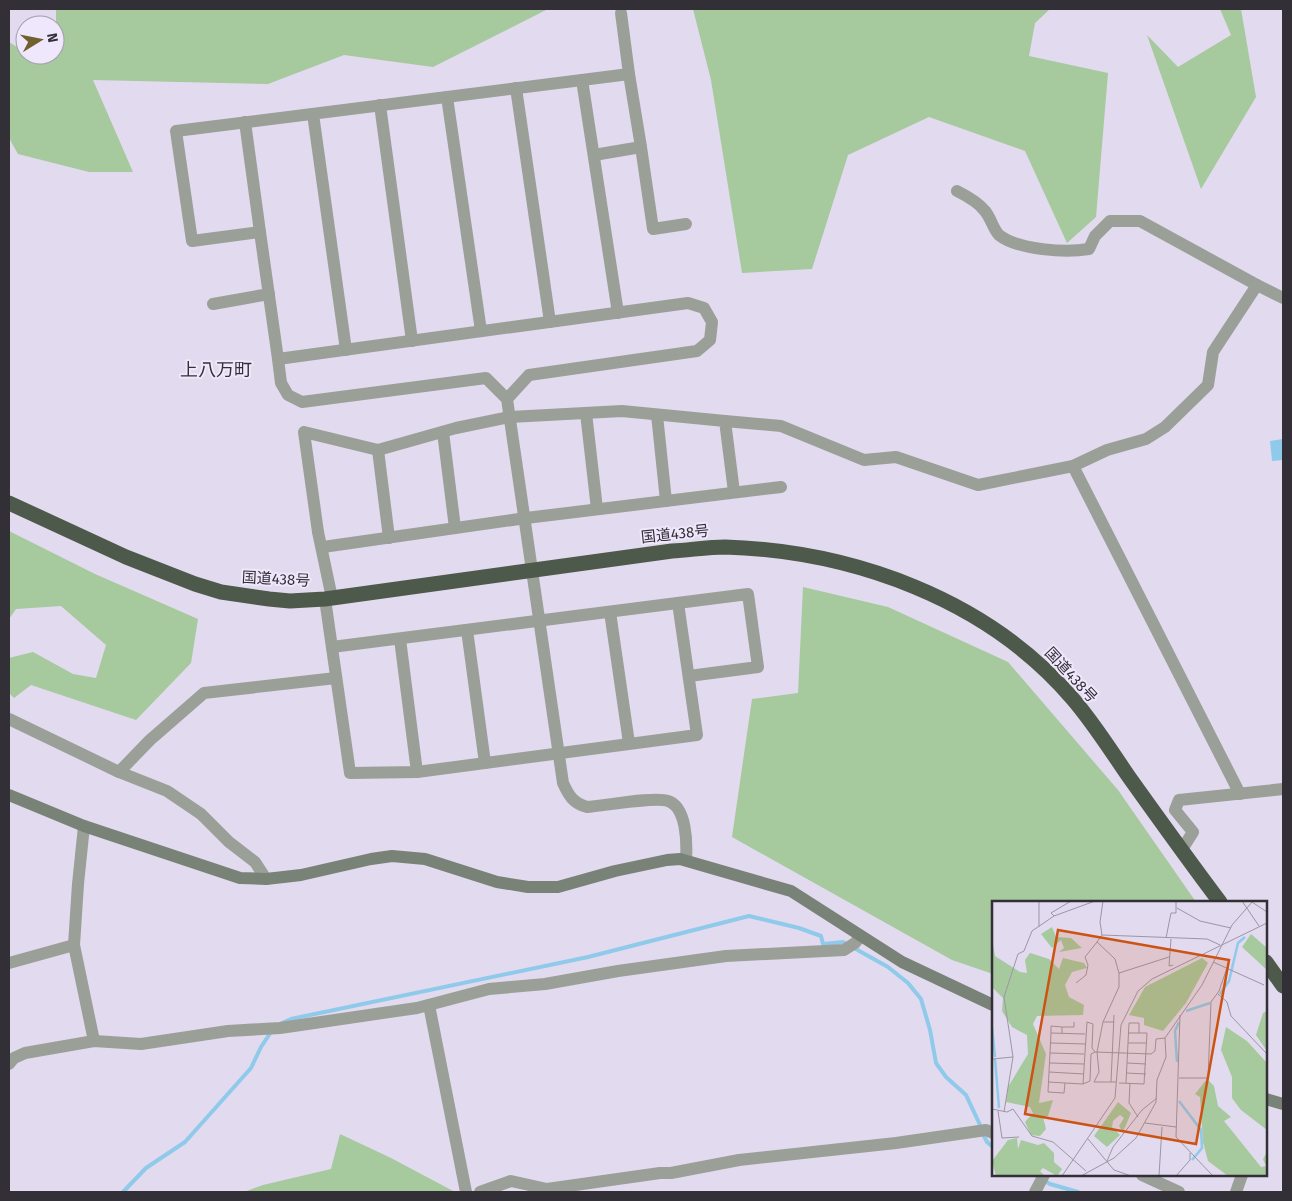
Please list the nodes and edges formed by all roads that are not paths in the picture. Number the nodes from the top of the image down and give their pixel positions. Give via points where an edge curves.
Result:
1 (621, 13) dead end
2 (629, 74) junction
3 (582, 80) junction
4 (516, 88) junction
5 (447, 97) junction
6 (380, 105) junction
7 (313, 114) junction
8 (245, 122) junction
9 (641, 148) junction
10 (594, 155) junction
11 (957, 191) dead end
12 (686, 224) dead end
13 (260, 232) junction
14 (1257, 285) junction
15 (269, 294) junction
16 (1283, 298) edge
17 (213, 304) dead end
18 (618, 312) junction
19 (550, 322) junction
20 (481, 331) junction
21 (412, 341) junction
22 (346, 350) junction
23 (278, 359) junction
24 (507, 399) junction
25 (586, 413) junction
26 (657, 415) junction
27 (510, 417) junction
28 (725, 421) junction
29 (443, 432) junction
30 (378, 450) junction
31 (1073, 466) junction
32 (780, 487) dead end
33 (734, 492) junction
34 (666, 501) junction
35 (9, 503) edge
36 (597, 509) junction
37 (526, 518) junction
38 (455, 528) junction
39 (389, 538) junction
40 (323, 548) junction
41 (533, 571) junction
42 (329, 598) junction
43 (678, 603) junction
44 (610, 612) junction
45 (540, 621) junction
46 (467, 630) junction
47 (400, 639) junction
48 (332, 647) junction
49 (689, 676) junction
50 (336, 678) junction
51 (9, 719) edge
52 (629, 744) junction
53 (559, 752) junction
54 (485, 763) junction
55 (119, 772) junction
56 (417, 772) junction
57 (1283, 789) edge
58 (1240, 794) junction
59 (9, 795) edge
60 (84, 826) junction
61 (1181, 851) junction
62 (686, 860) junction
63 (266, 879) junction
64 (1219, 901) edge
65 (855, 943) junction
66 (74, 944) junction
67 (9, 963) edge
68 (1267, 963) edge
69 (1283, 986) edge
70 (429, 1005) junction
71 (992, 1005) edge
72 (94, 1041) junction
73 (9, 1064) edge
74 (1267, 1099) edge
75 (1283, 1104) edge
76 (985, 1131) edge
77 (1144, 1176) edge
78 (1242, 1176) edge
79 (466, 1192) edge
80 (480, 1192) edge
81 (1179, 1192) edge
82 (1236, 1192) edge

1 - 2 street
2 - 3 street
2 - 9 street
3 - 4 street
3 - 10 street
4 - 5 street
4 - 19 street
5 - 6 street
5 - 20 street
6 - 7 street
6 - 21 street
7 - 8 street
7 - 22 street
8 - 13 street
8 - 13 street via 176,131 192,241
9 - 10 street
9 - 12 street via 653,229
10 - 18 street
11 - 14 street via 985,211 998,234 1017,245 1073,252 1090,249 1095,236 1110,221 1140,221
13 - 15 street
14 - 16 street
14 - 31 street via 1213,352 1208,385 1165,427 1146,439 1106,450
15 - 17 street
15 - 23 street
18 - 19 street
18 - 24 street via 688,303 704,308 712,322 710,340 697,351 529,375
19 - 20 street
20 - 21 street
21 - 22 street
22 - 23 street
23 - 24 street via 281,383 288,395 302,402 486,378
24 - 27 street
25 - 26 street via 622,411
25 - 27 street
25 - 36 street
26 - 28 street
26 - 34 street
27 - 29 street
27 - 37 street
28 - 31 street via 781,426 864,460 896,457 978,484
28 - 33 street
29 - 30 street
29 - 38 street
30 - 39 street
30 - 40 street via 304,432
31 - 58 street
32 - 33 street
33 - 34 street
34 - 36 street
35 - 42 highway, 国道438号 via 141,564 204,587 269,600
36 - 37 street
37 - 38 street
37 - 41 street
38 - 39 street
39 - 40 street
40 - 42 street
41 - 42 highway, 国道438号
41 - 45 street
41 - 61 highway, 国道438号 via 723,547 817,558 903,581 974,618 1046,670 1072,698
42 - 48 street
43 - 44 street
43 - 49 street
43 - 49 street via 748,594 758,667
44 - 45 street
44 - 52 street
45 - 46 street
45 - 53 street
46 - 47 street
46 - 54 street
47 - 48 street
47 - 56 street
48 - 50 street
49 - 52 street via 697,735
50 - 55 street via 204,694 150,740
50 - 56 street via 350,773
51 - 55 street
52 - 53 street
53 - 54 street
53 - 62 street via 563,783 569,797 577,804 587,808 668,800 676,805 684,823
54 - 56 street
55 - 63 street via 167,791 201,814 255,862
57 - 58 street
58 - 61 street via 1179,800 1175,810 1193,832
59 - 60 street
60 - 63 street via 240,878
60 - 66 street
61 - 64 highway, 国道438号
62 - 63 street via 668,860 615,871 558,887 497,882 425,859 392,856
62 - 65 street via 791,891
65 - 70 street via 831,952 716,957 544,984 489,989
65 - 71 street
66 - 67 street
66 - 72 street
68 - 69 highway
70 - 72 street via 141,1044
70 - 79 street
72 - 73 street via 25,1053
74 - 75 street
76 - 80 street via 739,1160 671,1173 547,1189 511,1181
77 - 81 street
78 - 82 street

